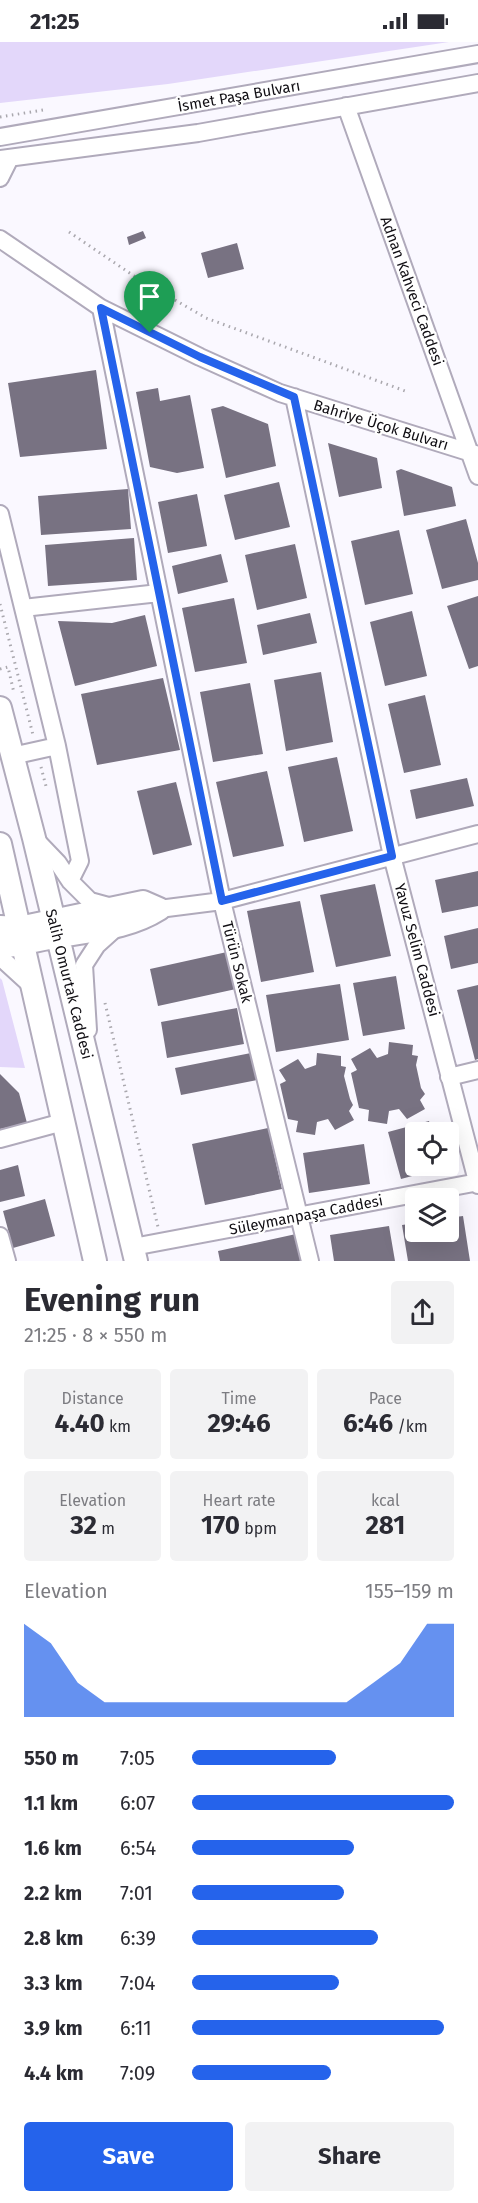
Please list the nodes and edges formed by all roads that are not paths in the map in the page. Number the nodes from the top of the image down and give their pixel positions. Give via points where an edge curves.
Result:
1 (478, 54) edge
2 (478, 82) edge
3 (346, 106) junction
4 (0, 137) edge
5 (5, 158) edge
6 (0, 178) edge
7 (0, 239) edge
8 (101, 308) junction
9 (294, 397) junction
10 (474, 454) edge
11 (478, 476) edge
12 (0, 514) edge
13 (159, 593) junction
14 (23, 608) junction
15 (7, 703) edge
16 (57, 746) junction
17 (12, 756) junction
18 (478, 834) edge
19 (34, 838) junction
20 (392, 856) junction
21 (2, 862) edge
22 (70, 881) junction
23 (222, 901) junction
24 (159, 909) joint
25 (116, 917) junction
26 (55, 928) junction
27 (14, 933) edge
28 (0, 946) edge
29 (0, 957) edge
30 (33, 987) junction
31 (478, 1070) edge
32 (90, 1073) junction
33 (449, 1077) junction
34 (63, 1122) junction
35 (0, 1139) edge
36 (478, 1183) edge
37 (300, 1216) junction
38 (0, 1236) edge
39 (135, 1254) edge
40 (7, 1261) edge
41 (95, 1261) edge
42 (310, 1261) edge

1 - 4 street, İsmet Paşa Bulvarı
2 - 3 street, İsmet Paşa Bulvarı
3 - 5 street, İsmet Paşa Bulvarı via 198,133
3 - 10 street, Adnan Kahveci Caddesi
5 - 6 street
7 - 8 street, Bahriye Üçok Bulvarı
8 - 9 street, Bahriye Üçok Bulvarı via 200,357
8 - 13 street, Türün Sokak
9 - 10 street, Bahriye Üçok Bulvarı
9 - 20 street, Yavuz Selim Caddesi
10 - 11 street, Adnan Kahveci Caddesi
12 - 14 street
13 - 14 street
13 - 23 street, Türün Sokak
14 - 16 street
15 - 17 main road, Salih Omurtak Caddesi
16 - 17 street
16 - 22 street via 80,861
17 - 19 main road, Salih Omurtak Caddesi
18 - 20 street
19 - 22 street
19 - 26 main road, Salih Omurtak Caddesi
20 - 23 street
20 - 33 street, Yavuz Selim Caddesi
21 - 27 main road
22 - 25 street via 90,901
23 - 24 street
23 - 37 street, Türün Sokak
24 - 25 main road via 143,902
25 - 26 main road
25 - 32 street via 84,965
26 - 27 main road
26 - 32 main road, Salih Omurtak Caddesi
27 - 28 main road
27 - 30 main road
29 - 30 street
30 - 34 main road
31 - 33 street
32 - 39 main road, Salih Omurtak Caddesi
33 - 36 street, Yavuz Selim Caddesi
34 - 35 street
34 - 41 main road
36 - 37 street, Süleymanpaşa Caddesi
37 - 39 street, Süleymanpaşa Caddesi via 161,1242
37 - 42 street, Türün Sokak
38 - 40 street

